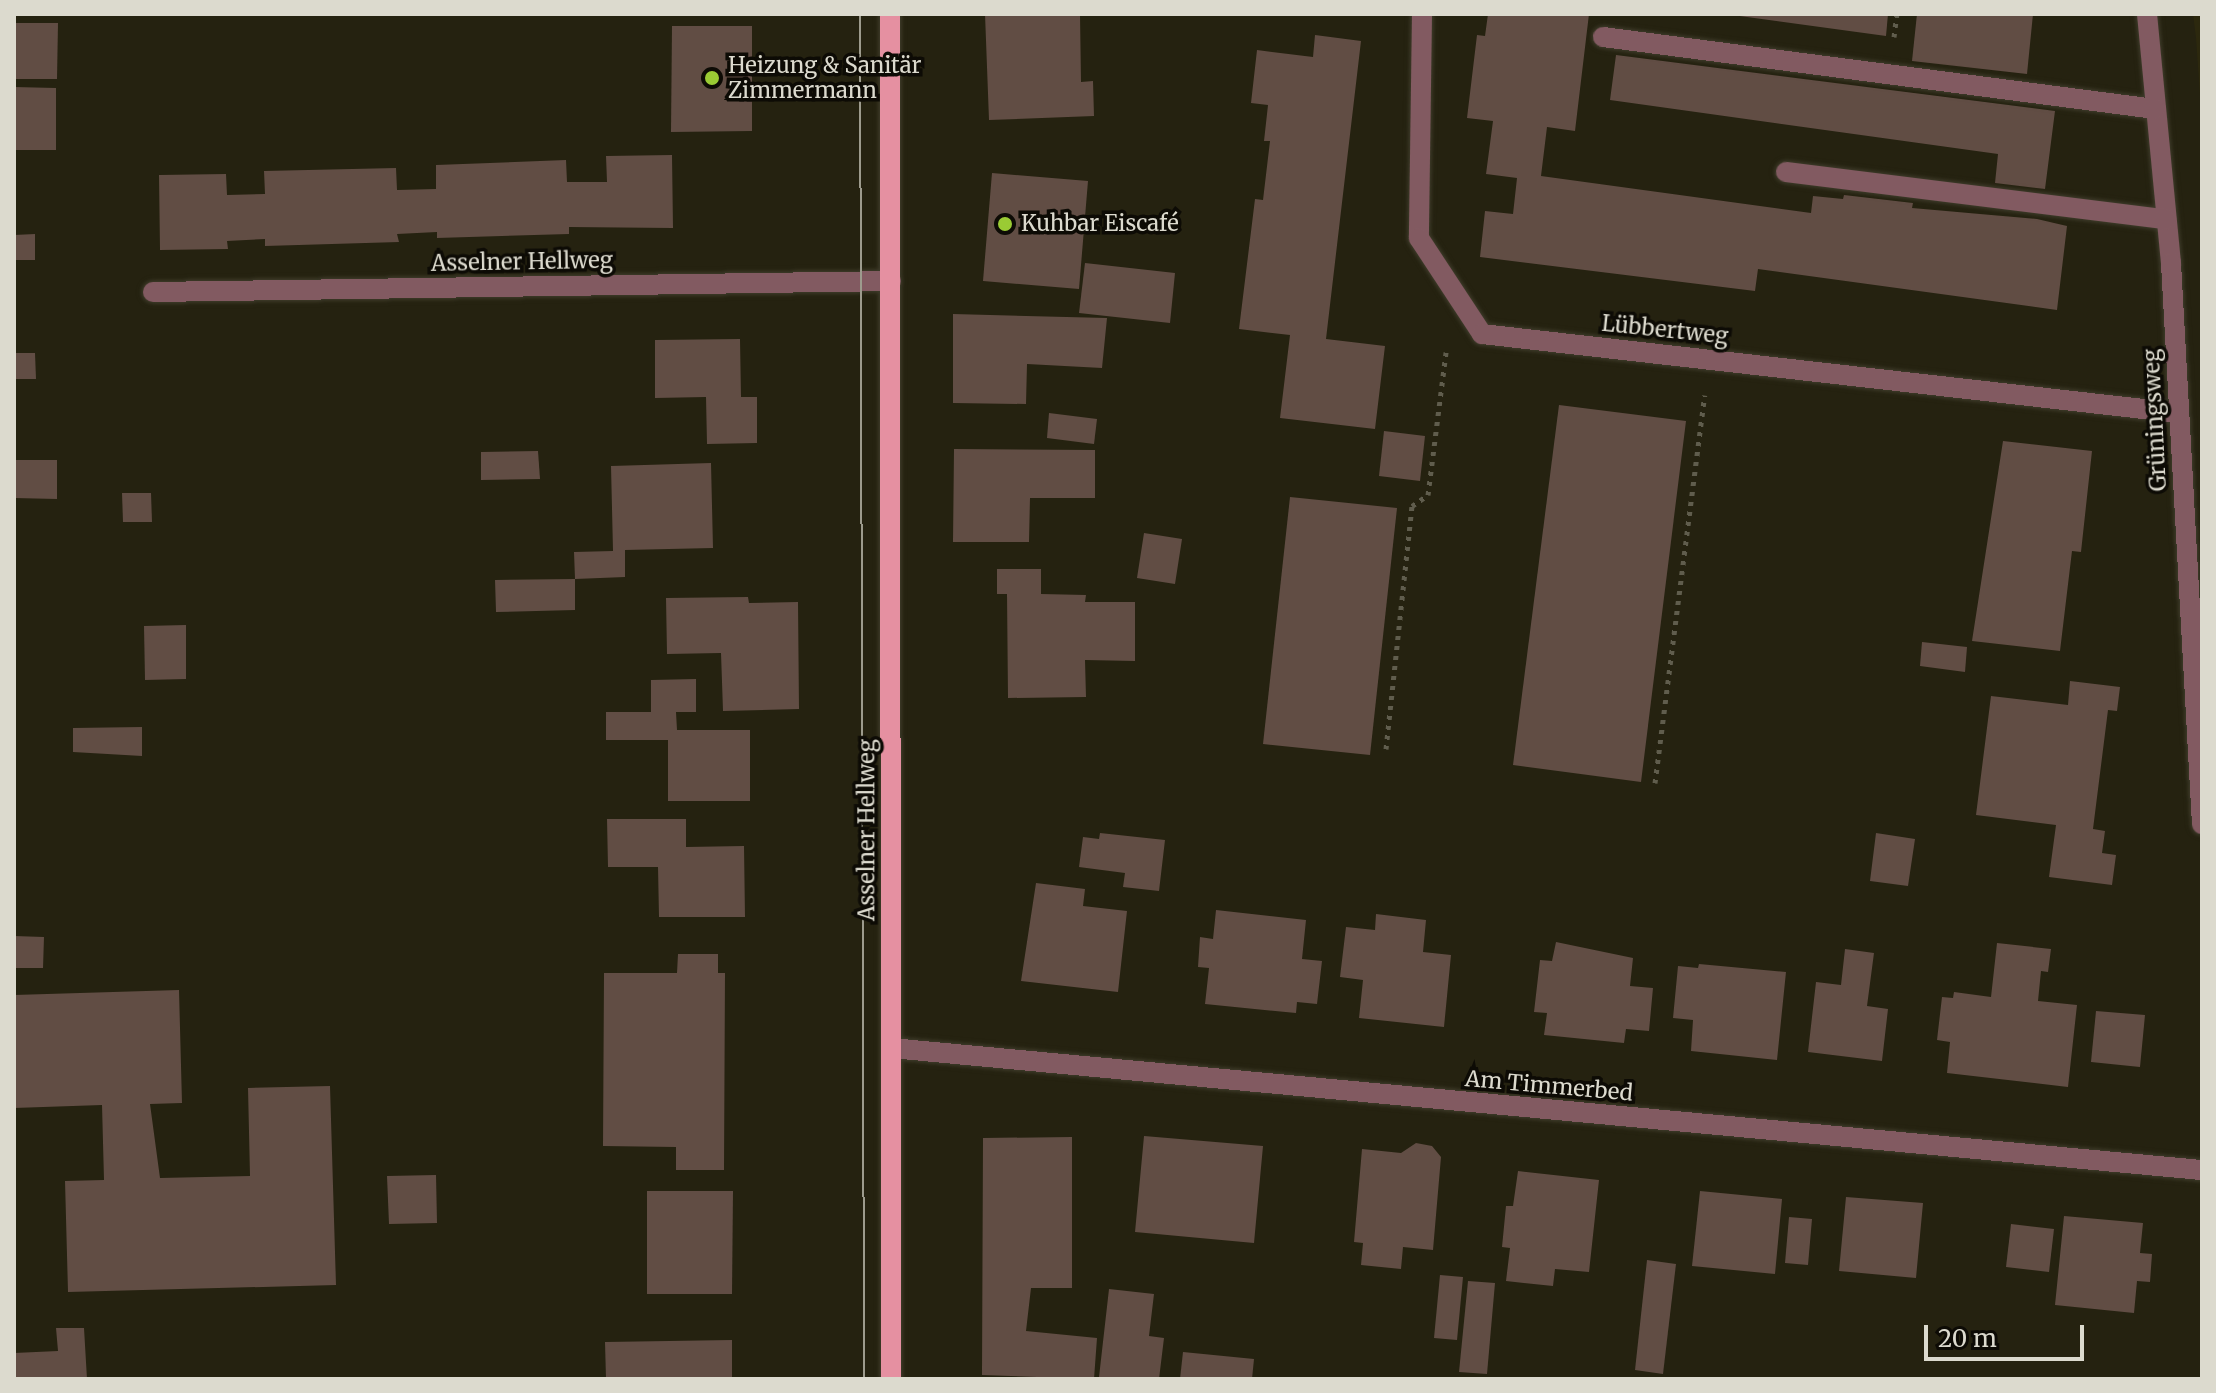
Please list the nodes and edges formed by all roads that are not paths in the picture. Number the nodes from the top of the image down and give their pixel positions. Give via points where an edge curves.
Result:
1 (890, 14) edge
2 (1422, 14) edge
3 (2147, 14) edge
4 (1603, 37) dead end
5 (2155, 109) junction
6 (1786, 172) dead end
7 (2166, 219) junction
8 (891, 281) junction
9 (153, 292) dead end
10 (2179, 413) junction
11 (2202, 824) edge
12 (891, 1048) junction
13 (2202, 1170) edge
14 (891, 1379) edge

1 - 8 main road, Asselner Hellweg
2 - 10 street, Lübbertweg via 1419,238 1482,334
3 - 5 street, Grüningsweg
4 - 5 street
5 - 7 street, Grüningsweg
6 - 7 street
7 - 10 street, Grüningsweg
8 - 9 street, Asselner Hellweg
8 - 12 main road, Asselner Hellweg
10 - 11 street, Grüningsweg
12 - 13 street, Am Timmerbed
12 - 14 main road, Asselner Hellweg

